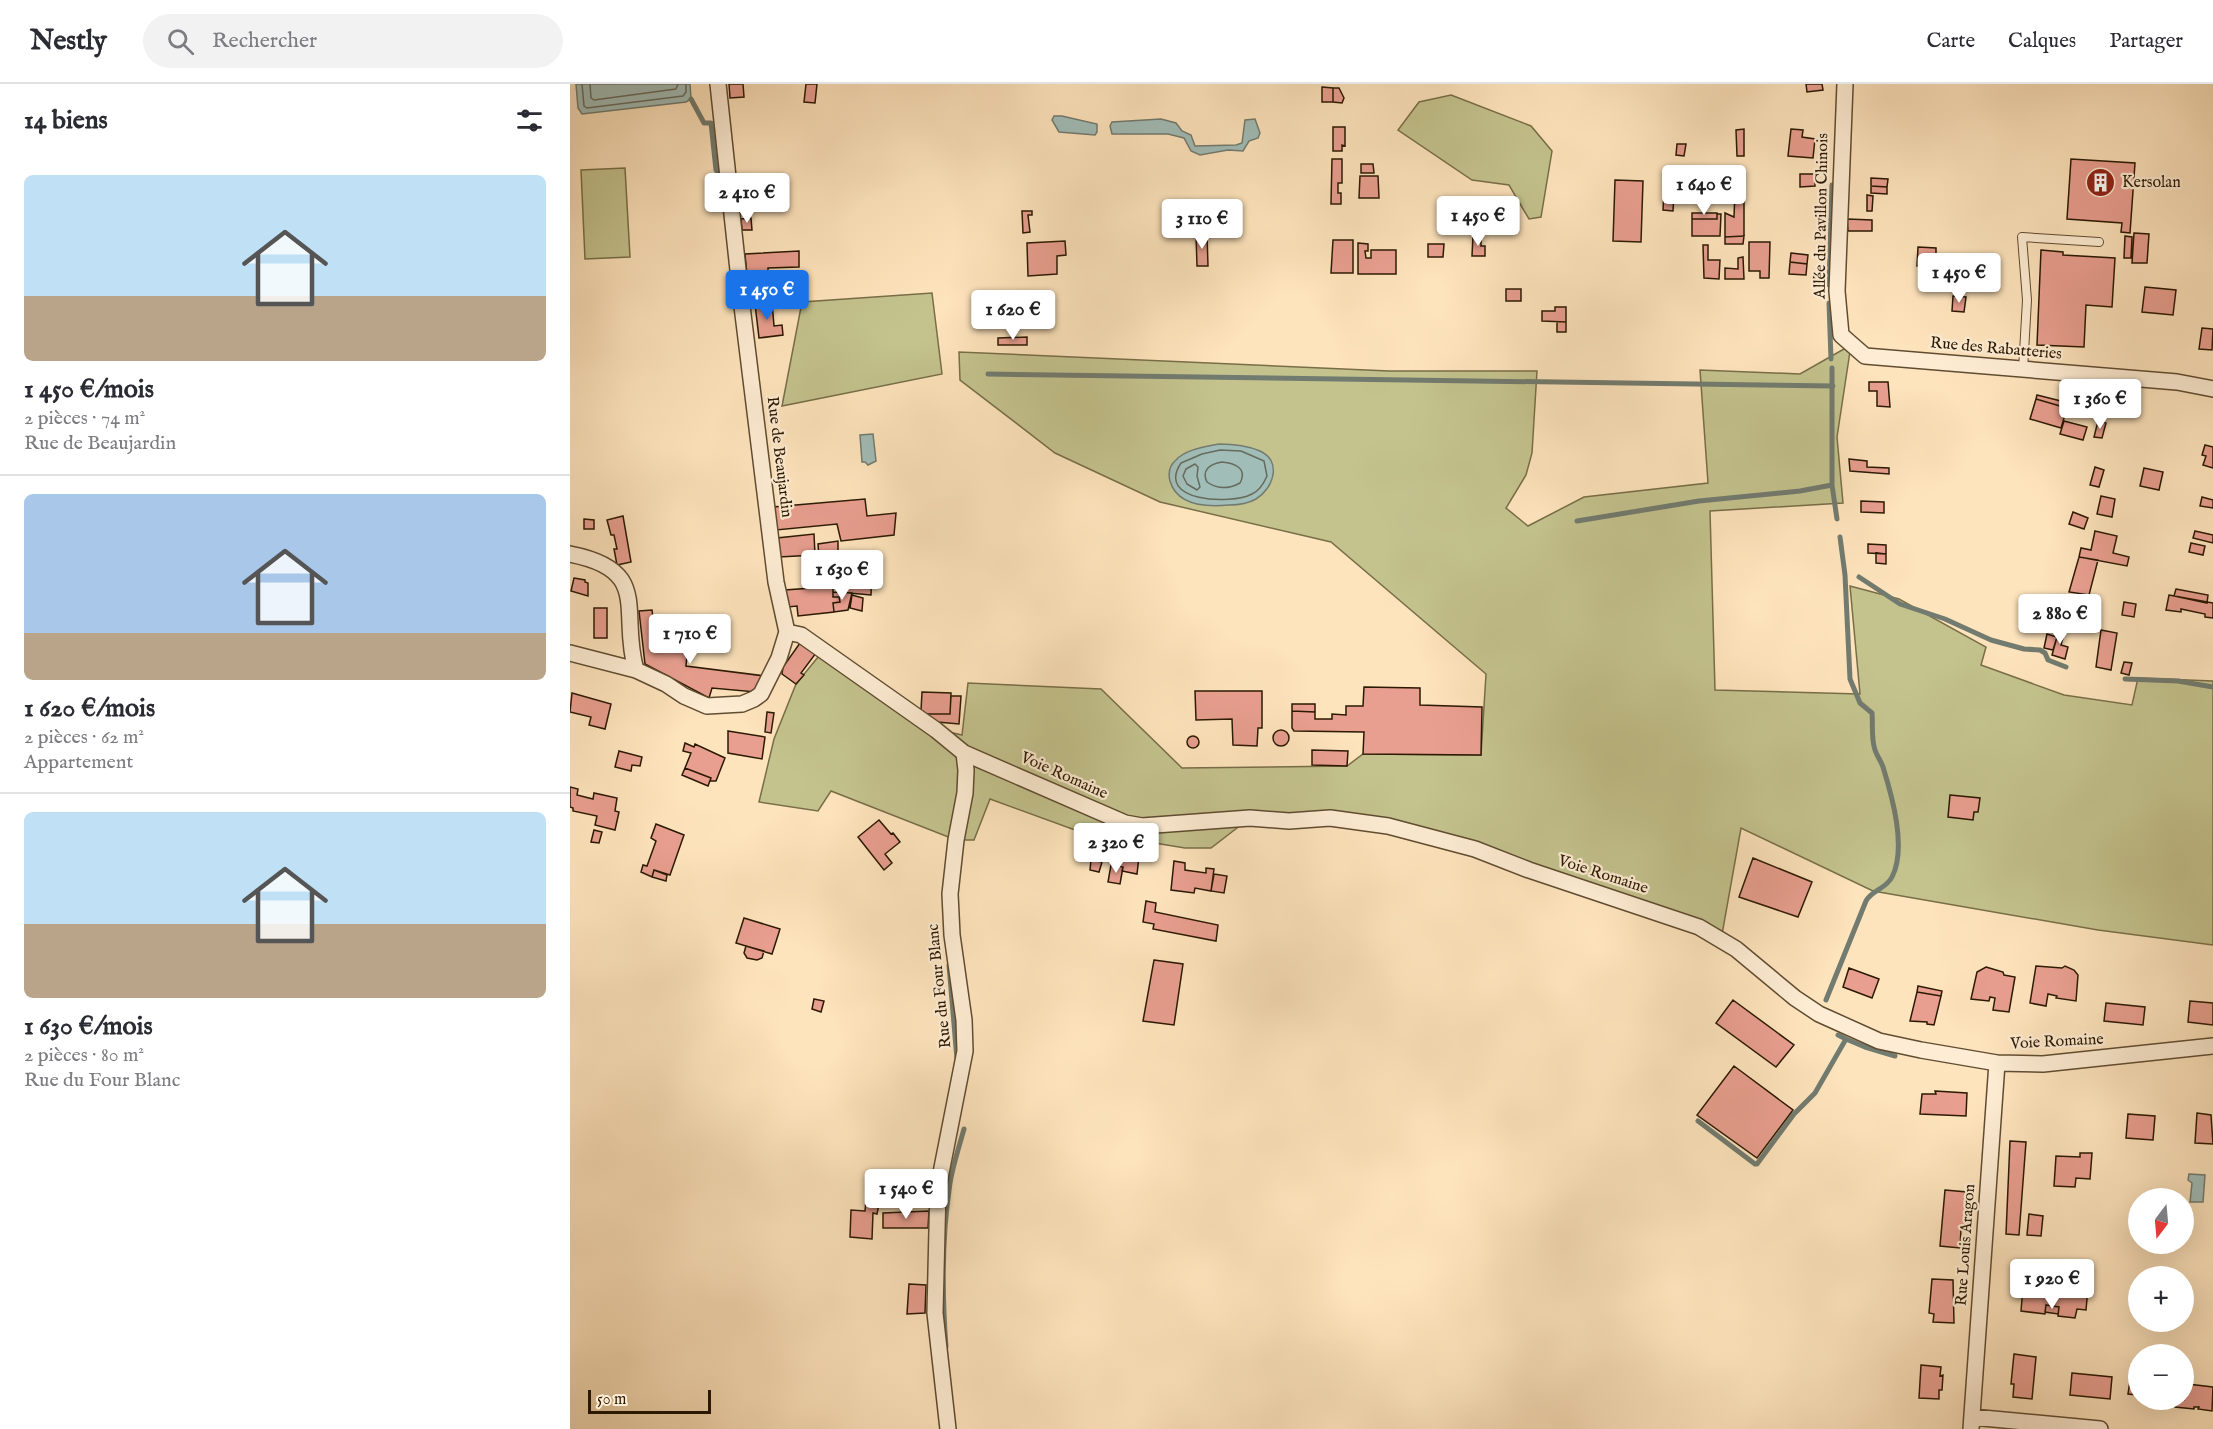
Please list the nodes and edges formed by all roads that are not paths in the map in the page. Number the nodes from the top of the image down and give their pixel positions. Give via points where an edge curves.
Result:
1 (718, 84) edge
2 (1845, 84) edge
3 (2099, 242) dead end
4 (1851, 345) joint
5 (2023, 370) junction
6 (2213, 389) edge
7 (570, 554) edge
8 (787, 632) junction
9 (570, 653) edge
10 (636, 670) junction
11 (963, 753) junction
12 (2213, 1046) edge
13 (1997, 1063) junction
14 (1971, 1423) edge
15 (948, 1429) edge
16 (2100, 1429) edge

1 - 8 street, Rue de Beaujardin via 775,570
2 - 4 street, Allée du Pavillon Chinois via 1837,291 1841,335
3 - 5 lane via 2022,237 2027,300
4 - 5 street, Rue des Rabatteries via 1865,356
5 - 6 street, Rue des Rabatteries via 2176,382
7 - 10 street via 612,568 624,586 630,605
8 - 10 street, Rue de Beaujardin via 761,694 742,704 707,706
8 - 11 street via 801,635 936,729
9 - 10 street, Rue de Beaujardin
11 - 13 street, Voie Romaine via 1125,823 1142,826 1330,818 1388,826 1475,849 1699,927 1736,949 1819,1014 1878,1041
11 - 15 street, Rue du Four Blanc via 965,793 950,894 965,1051 938,1188 937,1222 935,1313
12 - 13 street, Voie Romaine via 2043,1064
13 - 14 street, Rue Louis Aragon
14 - 16 street

